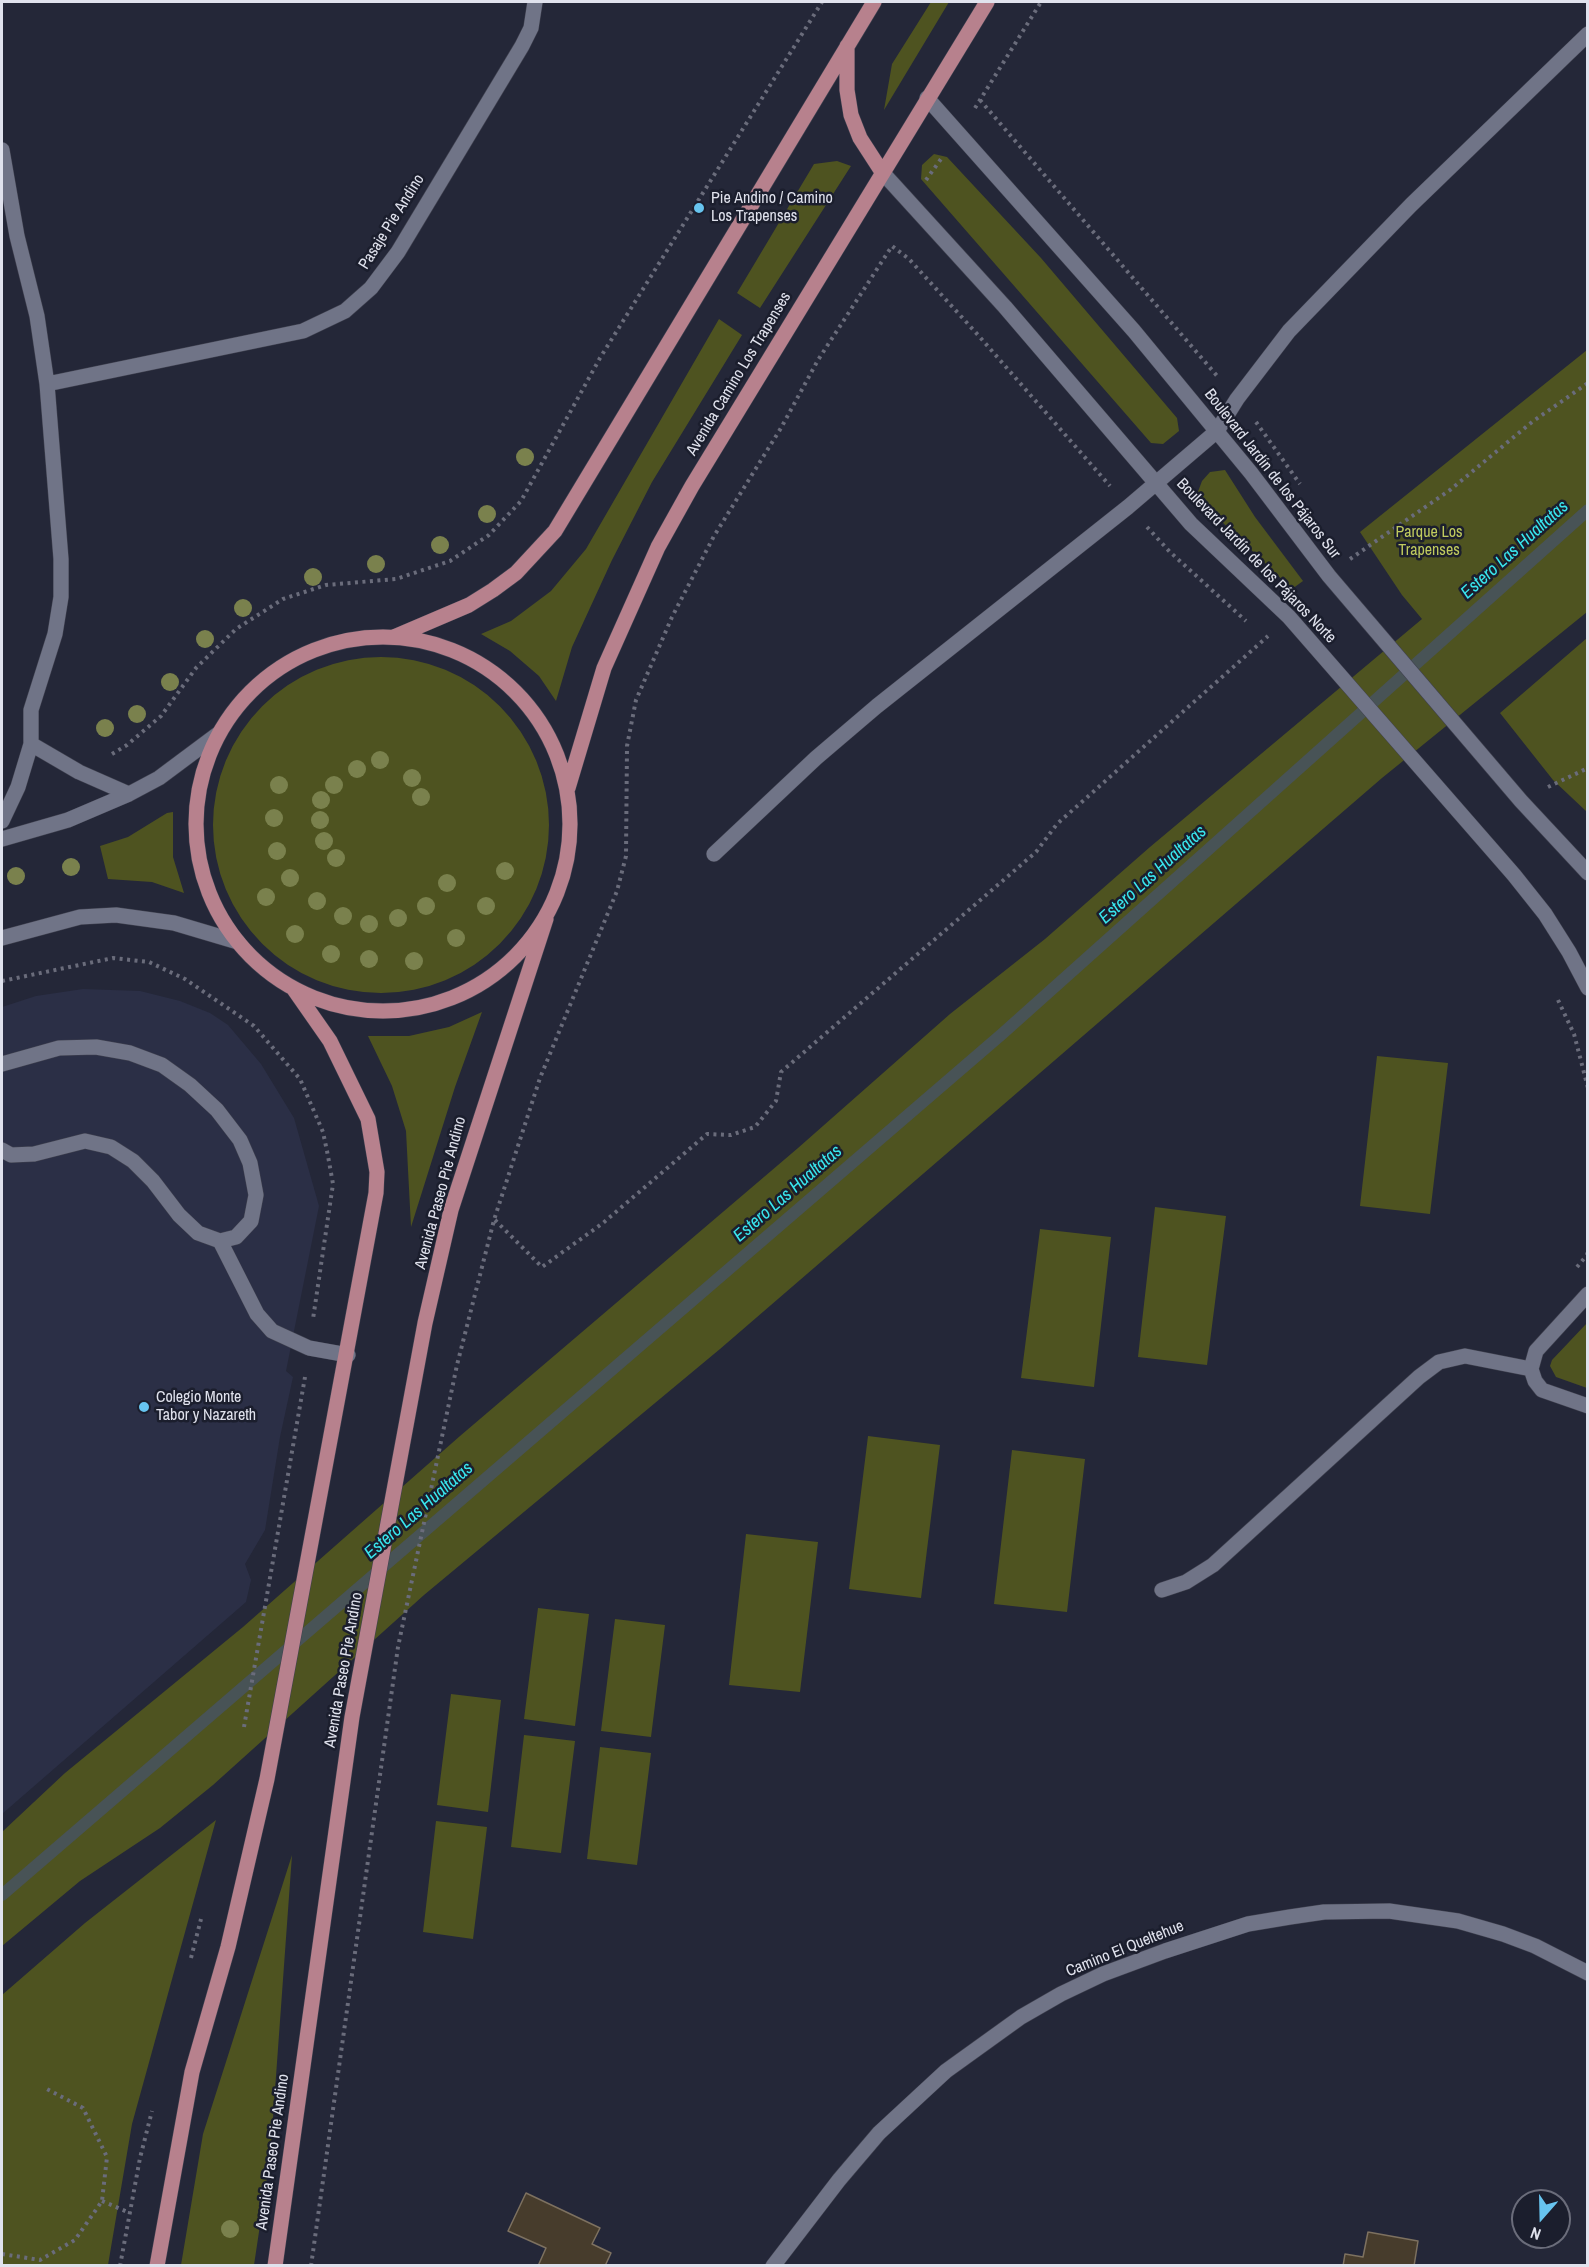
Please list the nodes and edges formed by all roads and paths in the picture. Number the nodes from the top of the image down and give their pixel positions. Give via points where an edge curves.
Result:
1 (534, 2) edge
2 (822, 2) edge
3 (874, 2) edge
4 (987, 2) edge
5 (1041, 2) edge
6 (1587, 34) edge
7 (847, 46) junction
8 (927, 98) junction
9 (958, 133) junction
10 (2, 150) edge
11 (882, 172) junction
12 (910, 204) junction
13 (892, 246) junction
14 (1587, 383) edge
15 (47, 384) junction
16 (1217, 431) junction
17 (1156, 484) junction
18 (1128, 507) junction
19 (1329, 576) junction
20 (1248, 623) dead end
21 (1257, 630) dead end
22 (394, 637) junction
23 (218, 734) junction
24 (31, 744) junction
25 (1587, 768) edge
26 (79, 772) junction
27 (568, 788) junction
28 (129, 794) junction
29 (1521, 801) junction
30 (2, 821) edge
31 (2, 839) edge
32 (714, 854) dead end
33 (1587, 873) edge
34 (546, 919) junction
35 (2, 938) edge
36 (238, 942) junction
37 (2, 981) edge
38 (293, 988) junction
39 (1587, 988) edge
40 (1555, 993) dead end
41 (2, 1064) edge
42 (1587, 1088) edge
43 (2, 1150) edge
44 (333, 1184) dead end
45 (494, 1220) junction
46 (220, 1241) junction
47 (1587, 1294) edge
48 (348, 1355) junction
49 (1531, 1369) junction
50 (1587, 1406) edge
51 (272, 1563) dead end
52 (1162, 1590) dead end
53 (244, 1728) dead end
54 (1587, 1972) edge
55 (45, 2088) dead end
56 (102, 2201) junction
57 (130, 2213) dead end
58 (2, 2254) edge
59 (157, 2265) edge
60 (275, 2265) edge
61 (311, 2265) edge
62 (773, 2265) edge

1 - 15 street, Pasaje Pie Andino via 531,28 522,46 398,252 371,288 345,311 303,331
2 - 26 path via 600,358 521,501 489,535 450,561 396,579 326,585 283,599 236,629 196,668 161,716 127,745
3 - 7 main road
4 - 8 main road, Avenida Camino Los Trapenses
5 - 9 path
6 - 16 street via 1411,205 1289,331 1254,374
7 - 11 main road via 851,115 860,138
7 - 22 main road via 555,531 516,573 494,590 470,605
8 - 9 street, Boulevard Jardín de los Pájaros Sur
8 - 11 main road, Avenida Camino Los Trapenses
9 - 12 path
9 - 16 street, Boulevard Jardín de los Pájaros Sur
10 - 15 street via 17,236 37,316
11 - 12 street, Boulevard Jardín de los Pájaros Norte
11 - 27 main road, Avenida Camino Los Trapenses via 658,547 604,668
12 - 13 path
12 - 17 street, Boulevard Jardín de los Pájaros Norte via 1005,307
13 - 18 path via 909,259 978,335
13 - 45 path via 818,360 714,536 672,617 636,700 627,746 626,856 617,891 540,1078
14 - 19 path via 1532,422 1450,490
15 - 24 street via 61,597 55,634 33,696
16 - 17 street
16 - 19 street, Boulevard Jardín de los Pájaros Sur
17 - 18 street
17 - 39 street, Boulevard Jardín de los Pájaros Norte via 1191,524 1289,617 1456,809 1545,914
18 - 20 path via 1170,552
18 - 32 street via 877,706
19 - 29 street, Boulevard Jardín de los Pájaros Sur
21 - 45 path via 1265,638 1057,824 1036,852 781,1072 776,1101 755,1127 731,1135 707,1134 603,1222 542,1267
22 - 23 main road via 334,643 288,663 255,687
22 - 27 main road via 454,651 507,683 546,731 560,758
23 - 28 street via 159,778
23 - 36 main road via 199,786 196,841 210,895
24 - 26 street
24 - 30 street
25 - 29 path
26 - 28 street
27 - 34 main road via 571,833 566,868
28 - 31 street via 68,820
29 - 33 street, Boulevard Jardín de los Pájaros Sur
34 - 38 main road via 510,964 462,995 435,1005 406,1010 358,1010
34 - 60 main road, Avenida Paseo Pie Andino via 451,1210 425,1323 352,1718
35 - 36 street via 80,917 116,915 174,923
36 - 38 main road via 254,960
37 - 44 path via 113,958 149,962 185,979 254,1026 300,1079 323,1132
38 - 48 main road via 344,1067 368,1119 373,1143 377,1172 375,1202
40 - 42 path via 1574,1034
41 - 46 street via 59,1048 96,1047 130,1053 162,1065 190,1085 217,1110 240,1140 252,1174 256,1195 251,1221 236,1237
43 - 46 street via 11,1155 34,1154 85,1141 111,1147 146,1174 198,1233
45 - 61 path via 457,1365 398,1647
46 - 48 street via 257,1314 272,1330 309,1348
47 - 49 street via 1536,1351
48 - 59 main road via 267,1779 228,1947 192,2072
49 - 50 street via 1542,1390
49 - 52 street via 1465,1356 1439,1362 1213,1565 1186,1582
51 - 53 path
54 - 62 street, Camino El Queltehue via 1503,1934 1458,1921 1389,1911 1347,1911 1248,1924 1165,1951 1061,1994 1021,2017 946,2071 879,2133
55 - 56 path via 83,2108 107,2157
56 - 57 path
56 - 58 path via 75,2240 40,2260

